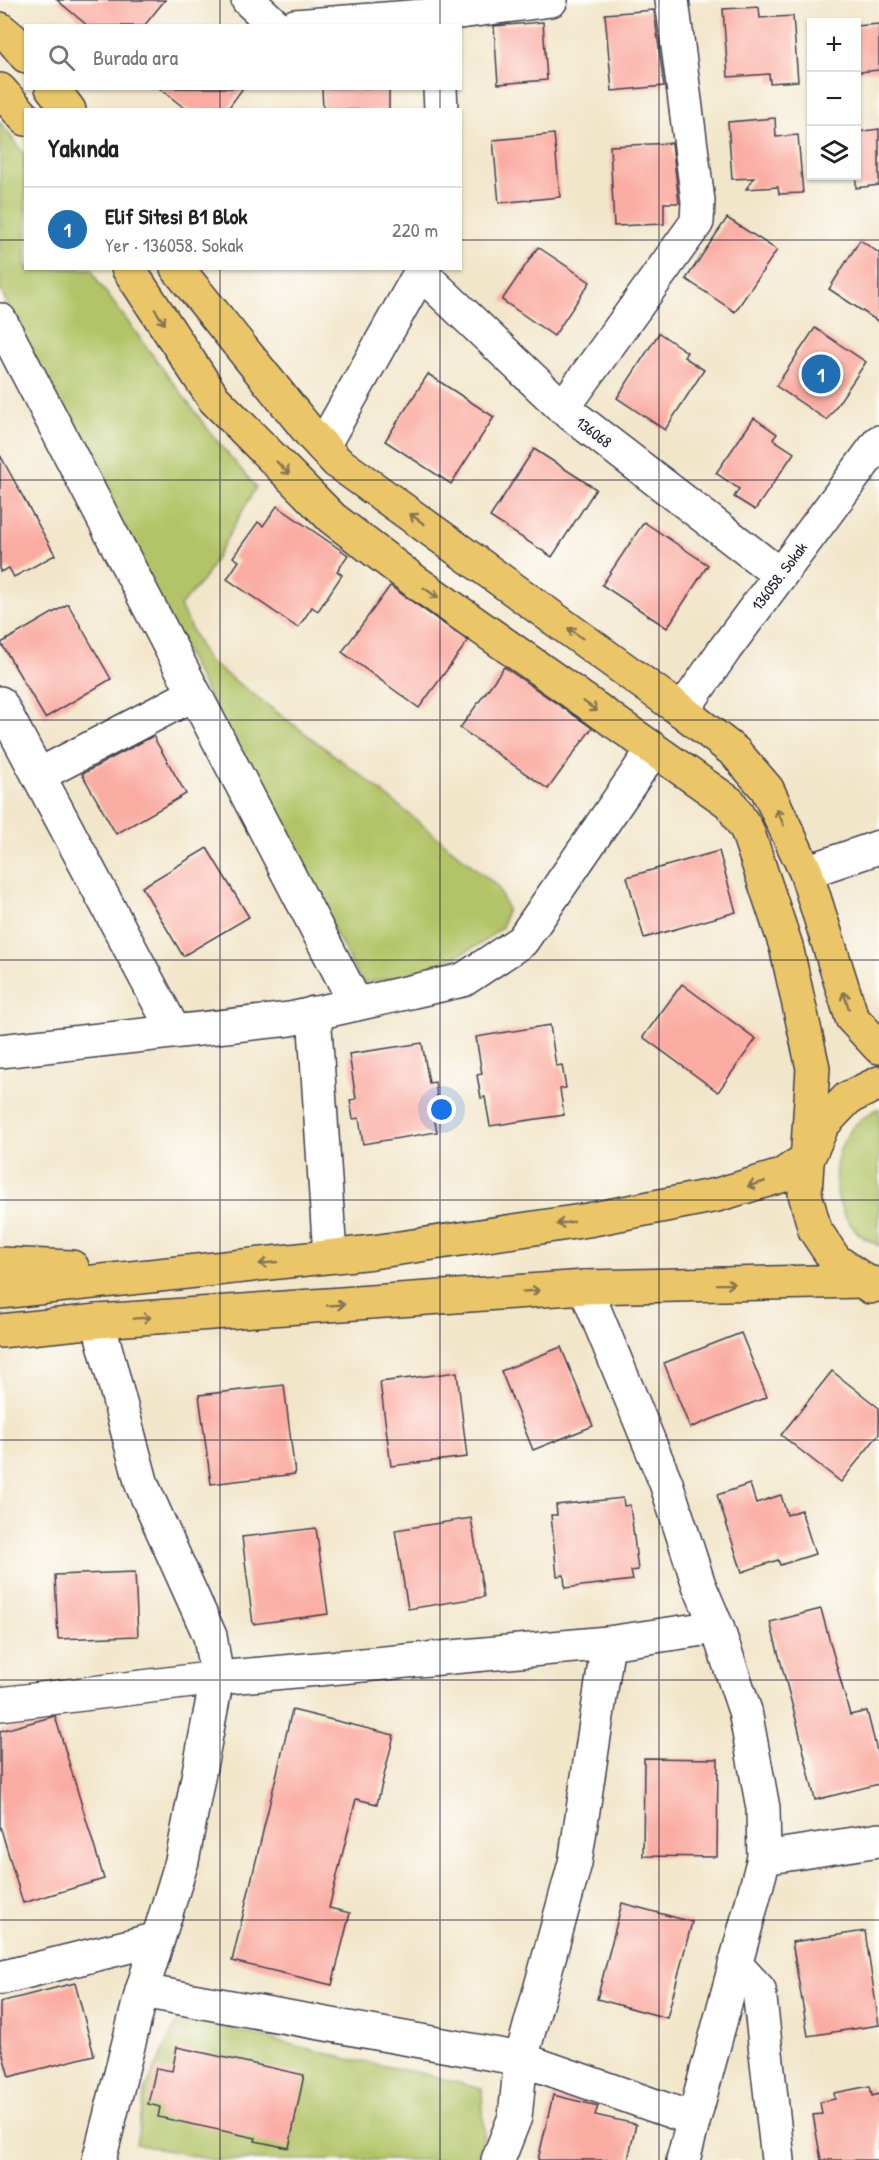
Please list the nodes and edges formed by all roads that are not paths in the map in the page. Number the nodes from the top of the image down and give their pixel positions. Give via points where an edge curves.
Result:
1 (248, 0) edge
2 (551, 0) edge
3 (672, 0) edge
4 (437, 13) edge
5 (274, 24) edge
6 (317, 24) edge
7 (0, 29) edge
8 (24, 54) edge
9 (0, 90) edge
10 (54, 90) edge
11 (440, 90) edge
12 (67, 108) edge
13 (441, 108) edge
14 (24, 117) edge
15 (129, 270) edge
16 (179, 270) edge
17 (422, 271) edge
18 (0, 320) edge
19 (563, 408) junction
20 (879, 442) edge
21 (323, 446) junction
22 (780, 575) junction
23 (194, 694) junction
24 (0, 703) edge
25 (682, 711) junction
26 (653, 750) junction
27 (39, 775) junction
28 (879, 848) edge
29 (806, 872) junction
30 (356, 1004) junction
31 (314, 1013) junction
32 (174, 1031) junction
33 (879, 1047) edge
34 (0, 1051) edge
35 (879, 1083) edge
36 (808, 1158) junction
37 (330, 1256) junction
38 (0, 1264) edge
39 (179, 1272) junction
40 (585, 1287) junction
41 (874, 1288) edge
42 (0, 1292) edge
43 (98, 1321) junction
44 (0, 1331) edge
45 (0, 1354) edge
46 (717, 1627) junction
47 (608, 1643) junction
48 (217, 1678) junction
49 (0, 1704) edge
50 (879, 1840) edge
51 (764, 1858) junction
52 (158, 1939) junction
53 (735, 1964) junction
54 (0, 1978) edge
55 (142, 1991) junction
56 (521, 2059) junction
57 (693, 2119) junction
58 (108, 2158) edge
59 (498, 2160) edge
60 (683, 2160) edge
61 (778, 2160) edge

1 - 5 street
2 - 4 street
3 - 19 street via 698,201 697,222
4 - 6 street
7 - 8 main road
9 - 14 main road
10 - 12 main road
11 - 13 street
15 -> 26 main road via 214,399 332,518
16 - 21 main road
17 - 19 street, 136068
17 - 21 street
18 - 23 street
19 - 22 street, 136068
20 - 22 street, 136058. Sokak
25 -> 21 main road via 337,462
22 - 25 street, 136058. Sokak
23 - 27 street
23 - 30 street
24 - 27 street
29 -> 25 main road via 767,789 735,752
26 - 30 street via 522,941 463,980
26 - 36 main road via 730,803 747,830 786,946 813,1068
27 - 32 street
28 - 29 street
33 -> 29 main road via 852,1018
30 - 31 street
31 - 32 street
31 - 37 street
32 - 34 street
35 - 36 main road via 848,1098 823,1124
36 -> 37 main road via 781,1176 717,1195 588,1220
36 - 41 main road via 805,1194 814,1230 836,1260
37 -> 39 main road
38 - 39 main road
39 - 42 main road
40 -> 41 main road
43 -> 40 main road
40 - 46 street via 666,1483
43 - 44 main road
43 - 45 main road
43 - 48 street via 142,1485 210,1636
46 - 47 street
46 - 51 street via 745,1711 763,1808
47 - 48 street
47 - 56 street via 575,1863
48 - 49 street
48 - 52 street via 182,1861
50 - 51 street
51 - 53 street
52 - 54 street
52 - 55 street
53 - 57 street
53 - 61 street via 759,1990
55 - 56 street
55 - 58 street
56 - 57 street
56 - 59 street via 515,2117
57 - 60 street

